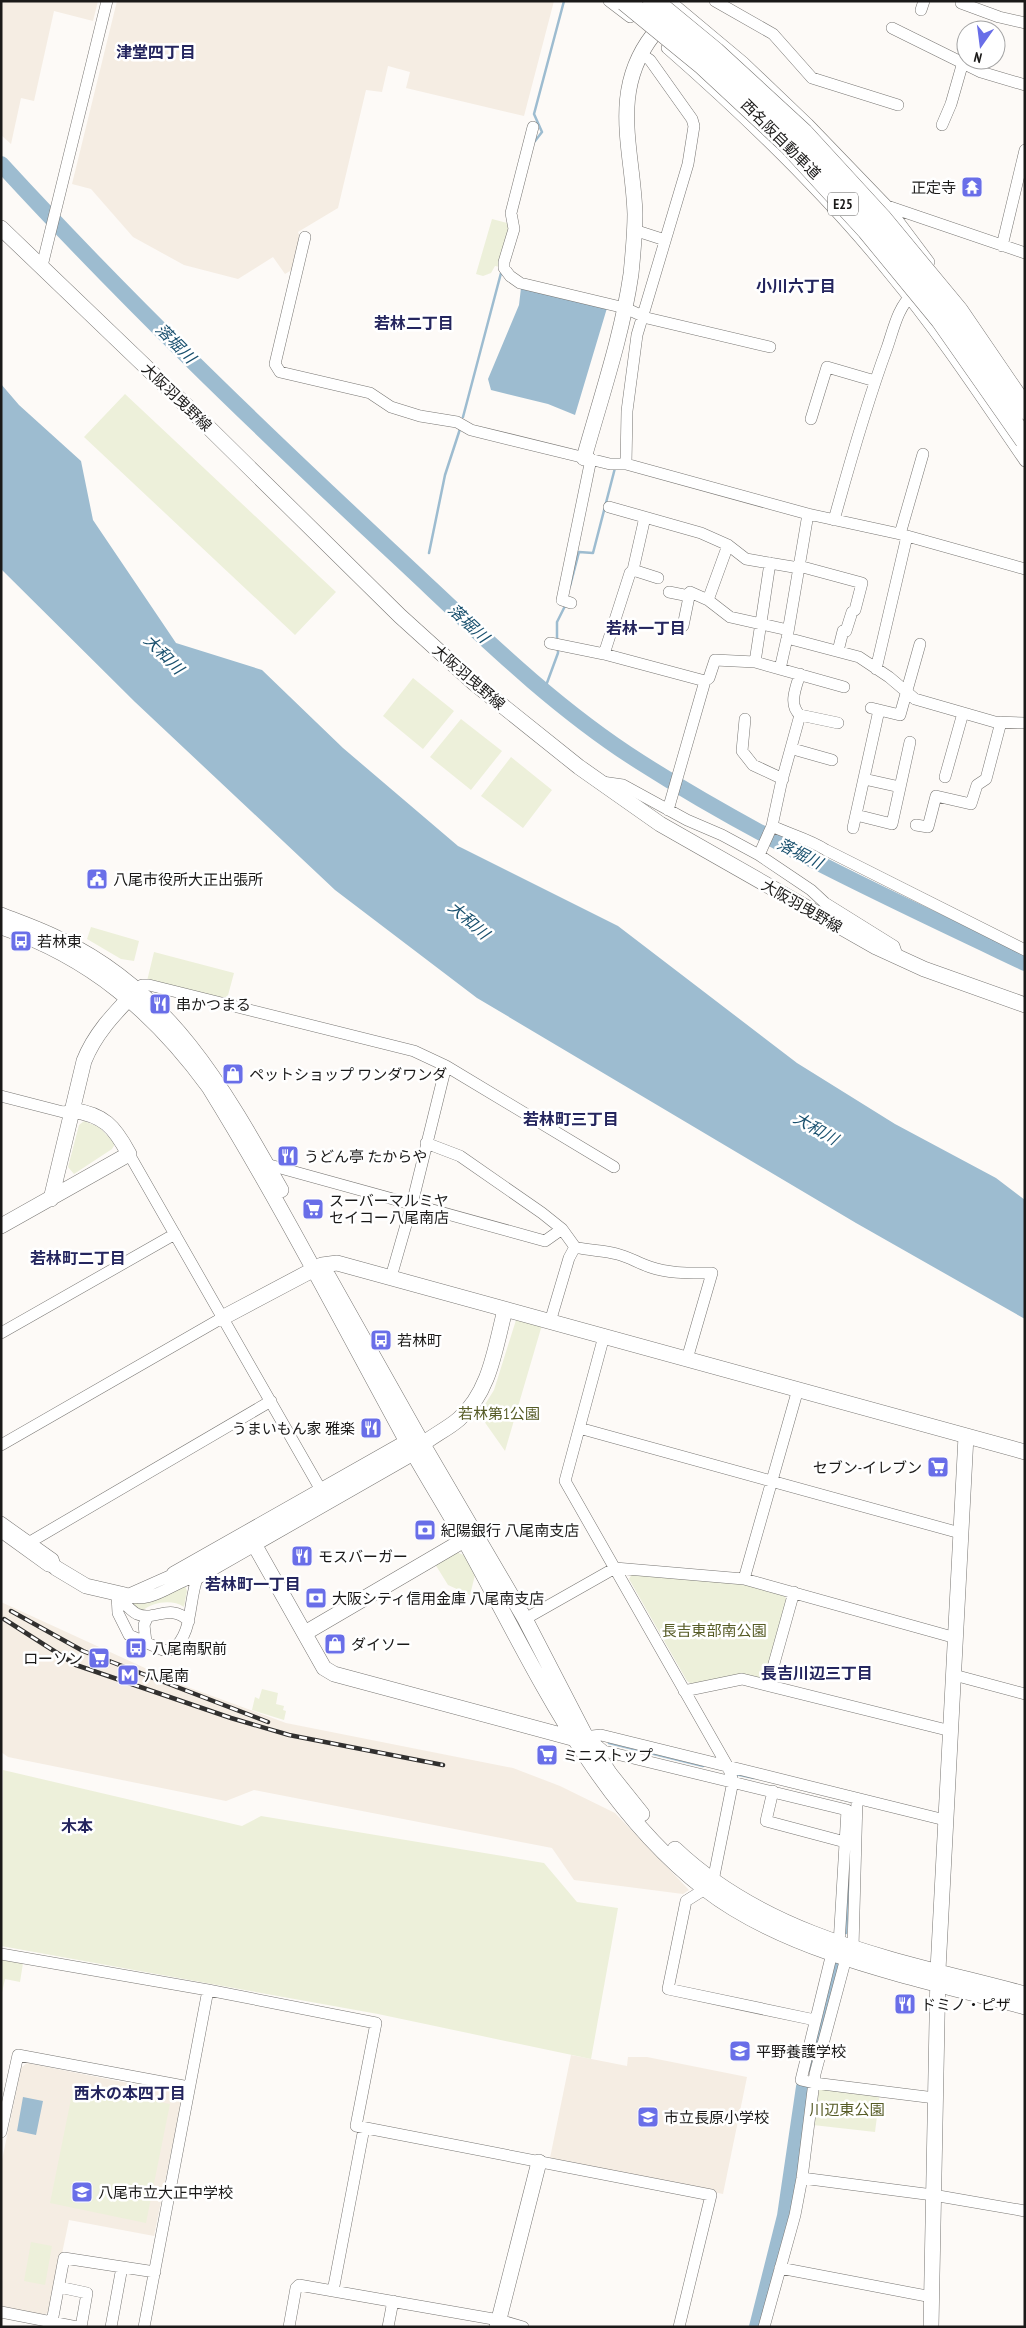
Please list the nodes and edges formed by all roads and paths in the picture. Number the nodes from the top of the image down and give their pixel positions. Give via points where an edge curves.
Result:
1 (107, 1) edge
2 (609, 1) edge
3 (625, 1) edge
4 (715, 1) edge
5 (665, 2) edge
6 (960, 3) dead end
7 (1025, 24) edge
8 (892, 28) dead end
9 (650, 33) junction
10 (641, 54) junction
11 (956, 59) edge
12 (961, 70) edge
13 (977, 70) edge
14 (1025, 84) edge
15 (898, 105) dead end
16 (942, 125) dead end
17 (533, 127) dead end
18 (1025, 150) edge
19 (888, 206) junction
20 (1, 228) edge
21 (634, 230) junction
22 (306, 237) dead end
23 (665, 240) junction
24 (1002, 246) junction
25 (1025, 253) edge
26 (42, 266) junction
27 (937, 272) junction
28 (909, 297) junction
29 (625, 308) junction
30 (643, 315) junction
31 (770, 346) dead end
32 (875, 381) junction
33 (1025, 391) edge
34 (1025, 409) edge
35 (811, 419) dead end
36 (1025, 440) edge
37 (923, 454) dead end
38 (588, 458) junction
39 (1025, 461) edge
40 (626, 464) junction
41 (609, 507) dead end
42 (808, 514) junction
43 (645, 517) junction
44 (834, 520) junction
45 (904, 535) junction
46 (728, 545) junction
47 (770, 563) junction
48 (799, 567) junction
49 (1025, 569) edge
50 (633, 570) junction
51 (658, 578) dead end
52 (669, 592) dead end
53 (689, 596) junction
54 (708, 600) junction
55 (566, 601) dead end
56 (760, 623) junction
57 (683, 626) dead end
58 (788, 634) junction
59 (555, 644) dead end
60 (920, 644) dead end
61 (838, 651) junction
62 (604, 654) junction
63 (755, 662) junction
64 (780, 668) junction
65 (876, 669) junction
66 (800, 674) junction
67 (705, 681) junction
68 (844, 687) dead end
69 (908, 693) junction
70 (963, 713) junction
71 (800, 715) junction
72 (745, 719) dead end
73 (1001, 722) junction
74 (1025, 723) edge
75 (838, 724) dead end
76 (910, 742) dead end
77 (792, 749) junction
78 (832, 760) dead end
79 (944, 777) dead end
80 (783, 778) junction
81 (864, 779) junction
82 (598, 782) junction
83 (900, 787) junction
84 (670, 805) junction
85 (856, 815) junction
86 (916, 824) dead end
87 (772, 826) junction
88 (852, 828) dead end
89 (759, 855) junction
90 (1, 915) edge
91 (1, 927) edge
92 (1025, 950) edge
93 (898, 958) junction
94 (133, 994) junction
95 (1025, 1005) edge
96 (446, 1066) junction
97 (1, 1096) edge
98 (72, 1110) junction
99 (426, 1143) junction
100 (129, 1154) junction
101 (266, 1164) junction
102 (614, 1167) dead end
103 (51, 1199) junction
104 (412, 1204) junction
105 (1, 1226) edge
106 (562, 1229) junction
107 (175, 1234) junction
108 (575, 1247) junction
109 (318, 1267) junction
110 (391, 1277) junction
111 (505, 1310) junction
112 (222, 1318) junction
113 (550, 1322) junction
114 (1, 1334) edge
115 (604, 1336) junction
116 (687, 1359) junction
117 (798, 1389) junction
118 (271, 1401) junction
119 (579, 1428) junction
120 (966, 1436) junction
121 (1, 1445) edge
122 (414, 1446) junction
123 (1025, 1452) edge
124 (771, 1481) junction
125 (320, 1490) junction
126 (1, 1522) edge
127 (1, 1532) edge
128 (960, 1533) junction
129 (464, 1540) junction
130 (30, 1542) junction
131 (254, 1544) junction
132 (56, 1568) junction
133 (615, 1568) junction
134 (174, 1574) joint
135 (198, 1576) junction
136 (744, 1579) junction
137 (794, 1592) junction
138 (121, 1595) junction
139 (148, 1616) junction
140 (525, 1619) junction
141 (189, 1621) junction
142 (305, 1633) junction
143 (956, 1638) junction
144 (146, 1642) junction
145 (954, 1675) junction
146 (768, 1685) junction
147 (684, 1691) junction
148 (1025, 1694) edge
149 (951, 1731) junction
150 (579, 1737) junction
151 (728, 1767) junction
152 (733, 1781) junction
153 (773, 1791) junction
154 (858, 1799) junction
155 (945, 1820) junction
156 (845, 1842) junction
157 (709, 1885) junction
158 (843, 1951) junction
159 (1, 1954) edge
160 (937, 1977) junction
161 (208, 1990) junction
162 (1025, 1994) edge
163 (1025, 2007) edge
164 (815, 2020) junction
165 (814, 2083) junction
166 (189, 2087) junction
167 (935, 2098) junction
168 (364, 2128) junction
169 (1, 2132) edge
170 (539, 2162) junction
171 (802, 2178) junction
172 (933, 2195) junction
173 (1025, 2211) edge
174 (122, 2267) junction
175 (780, 2268) junction
176 (155, 2272) junction
177 (59, 2287) junction
178 (333, 2291) junction
179 (932, 2297) junction
180 (393, 2302) junction
181 (1, 2312) edge
182 (22, 2322) edge
183 (52, 2324) edge
184 (498, 2324) edge
185 (79, 2327) edge
186 (111, 2327) edge
187 (144, 2327) edge
188 (289, 2327) edge
189 (388, 2327) edge
190 (523, 2327) edge
191 (678, 2327) edge
192 (764, 2327) edge
193 (931, 2327) edge

1 - 26 street
2 - 9 street
3 - 36 highway, 西名阪自動車道 / E25, bridge via 702,64 788,144 867,230 941,320
4 - 15 street via 772,34 812,78
5 - 9 street
5 - 19 street via 743,62
5 - 34 highway, 西名阪自動車道 / E25, bridge via 803,133 881,218 958,312
6 - 7 street
8 - 11 street
9 - 10 street
9 - 28 street via 776,148 852,229
10 - 21 street via 629,87 626,109
10 - 23 street via 650,60 694,126 688,164
12 - 16 street
13 - 14 street
17 - 29 street via 511,213 514,229 504,268 520,283
18 - 24 street
19 - 24 street
19 - 27 street
20 - 26 street, 大阪羽曳野線
21 - 23 street
21 - 29 street
22 - 38 street via 275,364 280,372 370,393 391,407 420,416 457,422 471,430
23 - 30 street
24 - 25 street
26 - 82 street, 大阪羽曳野線 via 400,616 474,683
27 - 28 street
27 - 33 street
28 - 32 street via 898,316
28 - 39 street
29 - 30 street
29 - 38 street
30 - 31 street
30 - 40 street via 637,335 627,411
32 - 35 street via 827,367
32 - 44 street
37 - 45 street
38 - 40 street
38 - 55 street
40 - 42 street
41 - 43 street
42 - 44 street
42 - 48 street
43 - 46 street via 701,533
43 - 50 street
44 - 45 street
45 - 49 street
45 - 65 street
46 - 47 street via 746,559
46 - 54 street
47 - 48 street
47 - 56 street
48 - 58 street
48 - 61 street via 862,583
50 - 51 street
50 - 62 street
52 - 53 street
53 - 54 street via 690,592
53 - 57 street
54 - 56 street via 730,617
56 - 58 street
56 - 63 street
58 - 61 street
58 - 64 street
59 - 62 street
60 - 69 street
61 - 65 street via 859,656
62 - 67 street
63 - 64 street
63 - 67 street via 715,660
64 - 66 street
65 - 69 street
66 - 68 street
66 - 71 street via 794,705
67 - 84 street
69 - 70 street via 915,699
69 - 81 street via 900,715 875,709
70 - 73 street
70 - 79 street
71 - 75 street
71 - 77 street
72 - 80 street via 742,751 753,765
73 - 74 street
73 - 86 street via 986,779 977,785 972,804 936,796 928,827
76 - 83 street
77 - 78 street
77 - 80 street
80 - 87 street
81 - 83 street
81 - 85 street
82 - 84 street via 623,785
82 - 93 street, 大阪羽曳野線 via 660,824
83 - 85 street via 892,824
84 - 89 street
85 - 88 street
87 - 89 street
87 - 92 street via 809,839
89 - 93 street via 894,946
90 - 94 street via 62,940 97,961
91 - 94 street via 73,958
93 - 95 street, 大阪羽曳野線
94 - 96 street via 142,985 149,985 414,1051
94 - 98 street via 101,1028 90,1045
94 - 101 street via 183,1036 207,1066 228,1096
94 - 109 street via 209,1087
96 - 99 street
96 - 102 street
97 - 98 street via 63,1112
98 - 100 street via 94,1116 112,1127
98 - 103 street
99 - 104 street
99 - 106 street via 460,1156
100 - 103 street
100 - 107 street
101 - 104 street
101 - 109 street
103 - 105 street
104 - 106 street via 545,1241
104 - 110 street
106 - 108 street
107 - 112 street
107 - 114 street
108 - 113 street
108 - 116 street via 628,1256 649,1267 674,1274 712,1273
109 - 110 street via 337,1263
109 - 112 street
109 - 122 street
110 - 111 street
111 - 113 street
111 - 122 street via 479,1398 454,1423
112 - 118 street
112 - 121 street
113 - 115 street
115 - 116 street
115 - 119 street
116 - 117 street
117 - 120 street
117 - 124 street
118 - 125 street
118 - 130 street
119 - 124 street
119 - 133 street via 565,1481
120 - 123 street
120 - 128 street
122 - 125 street
122 - 129 street
122 - 131 street
122 - 140 street
124 - 128 street
124 - 136 street
125 - 134 street
126 - 130 street
127 - 132 street via 48,1566
128 - 143 street
129 - 142 street
129 - 150 street
130 - 132 street via 53,1559
131 - 135 street
131 - 142 street
132 - 138 street via 86,1586
133 - 136 street
133 - 140 street
133 - 147 street
134 - 138 street
135 - 138 street via 150,1596 132,1598
135 - 141 street
136 - 137 street
137 - 143 street
137 - 146 street
138 - 139 street via 131,1610
138 - 144 street via 118,1612 129,1635
139 - 141 street via 174,1612
139 - 144 street via 144,1625
140 - 150 street
141 - 144 street via 180,1644 172,1650 163,1650
142 - 150 street via 324,1668 334,1674
143 - 145 street
145 - 148 street
145 - 149 street
146 - 147 street via 742,1679
146 - 149 street
147 - 151 street
149 - 155 street
150 - 151 street via 601,1735
150 - 152 street via 604,1751
150 - 157 street via 626,1812 663,1851
151 - 152 street
151 - 154 street
152 - 153 street
152 - 157 street
153 - 156 street via 847,1810
153 - 156 street via 766,1821
154 - 155 street
154 - 158 street
155 - 160 street
156 - 158 street
157 - 158 street
157 - 164 street via 686,1901 668,1989
158 - 160 street
158 - 164 street
158 - 165 street
159 - 161 street
160 - 162 street
160 - 163 street
160 - 167 street
161 - 166 street
161 - 168 street via 376,2023 356,2126
164 - 165 street via 800,2080
165 - 167 street
165 - 171 street
166 - 169 street via 18,2055
166 - 176 street
167 - 172 street
168 - 170 street
168 - 178 street
170 - 184 street
170 - 191 street via 711,2195
171 - 172 street
171 - 175 street
172 - 173 street
172 - 179 street
174 - 176 street
174 - 177 street via 64,2258
174 - 186 street
175 - 179 street
175 - 192 street
176 - 187 street
177 - 183 street
177 - 185 street via 87,2292
178 - 180 street
178 - 188 street via 300,2285 296,2288
179 - 193 street
180 - 184 street
180 - 189 street
181 - 182 street
182 - 183 street
183 - 185 street
184 - 190 street

